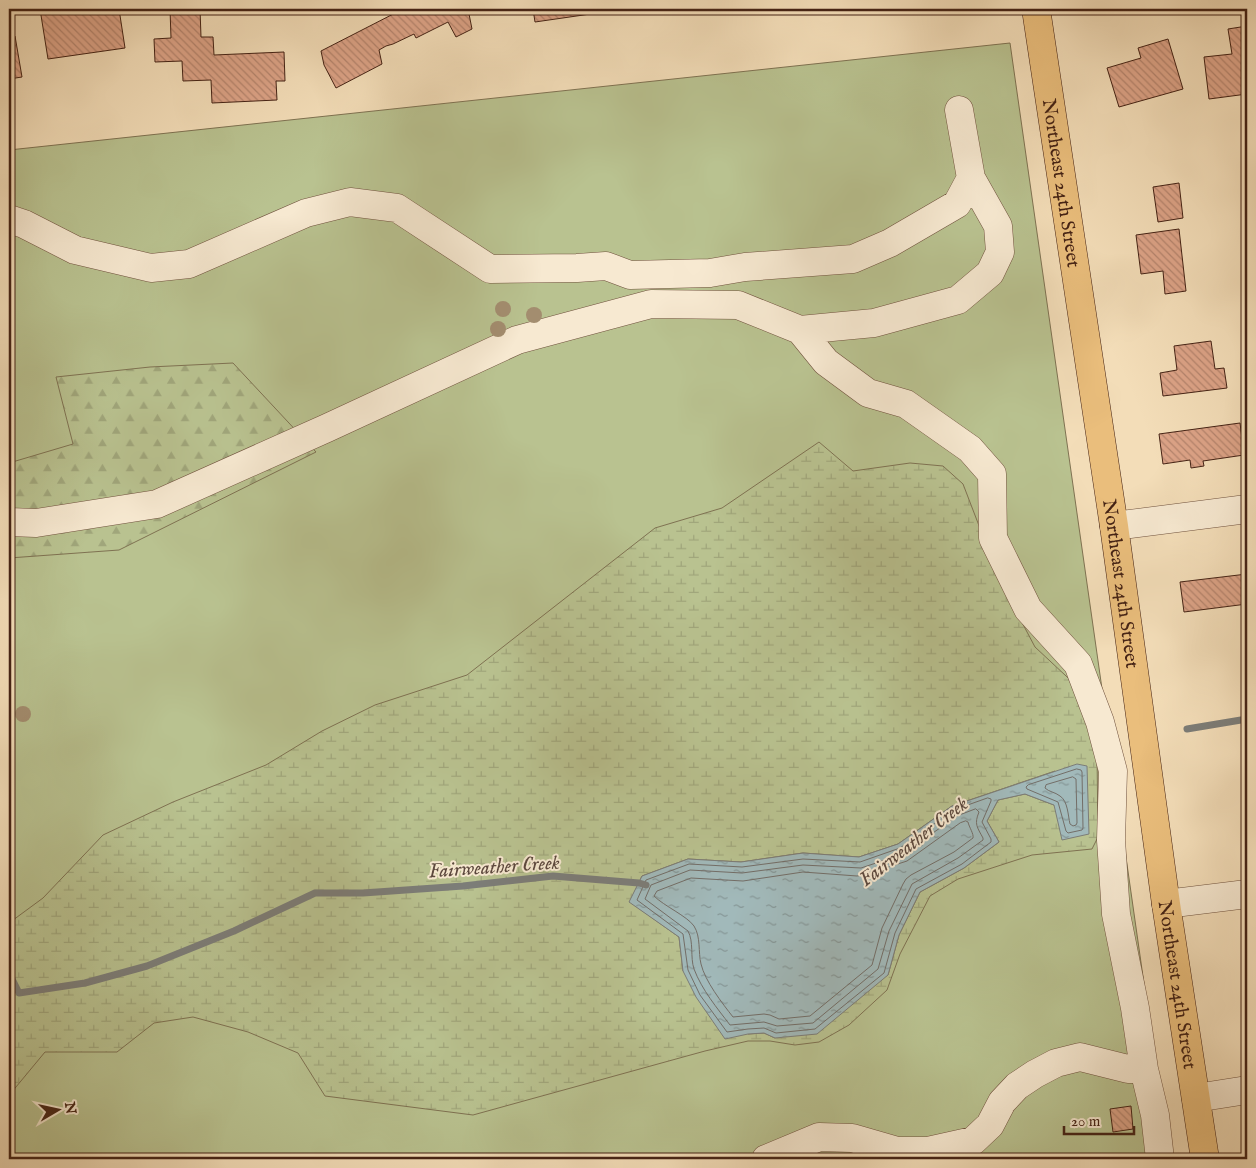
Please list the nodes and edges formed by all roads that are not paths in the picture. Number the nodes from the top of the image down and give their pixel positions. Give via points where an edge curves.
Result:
1 (1036, 9) edge
2 (959, 110) dead end
3 (971, 178) junction
4 (957, 204) junction
5 (986, 206) junction
6 (9, 219) edge
7 (800, 330) junction
8 (1247, 509) edge
9 (9, 522) edge
10 (1114, 526) junction
11 (1247, 894) edge
12 (1166, 904) junction
13 (1144, 1069) junction
14 (1247, 1090) edge
15 (1196, 1098) junction
16 (766, 1159) edge
17 (1160, 1159) edge
18 (1205, 1159) edge

1 - 10 main road, Northeast 24th Street
2 - 3 street
3 - 4 street
3 - 5 street
4 - 5 street
4 - 6 street via 890,244 853,259 745,267 710,273 630,275 606,266 490,269 397,208 350,202 306,213 189,264 151,268 75,250
5 - 7 street via 998,226 1000,252 990,273 958,300 874,323
7 - 9 street via 738,305 650,304 517,340 156,504 36,523
7 - 13 street via 826,362 868,393 906,404 970,449 992,474 992,538 1028,609 1078,664 1103,730 1113,771 1110,840 1116,914
8 - 10 street
10 - 12 main road, Northeast 24th Street
11 - 12 street
12 - 15 main road, Northeast 24th Street
13 - 16 street via 1128,1069 1080,1057 1056,1063 1017,1086 1002,1102 990,1125 973,1141 928,1151 897,1151 852,1138 820,1137
13 - 17 street
14 - 15 street
15 - 18 main road, Northeast 24th Street

